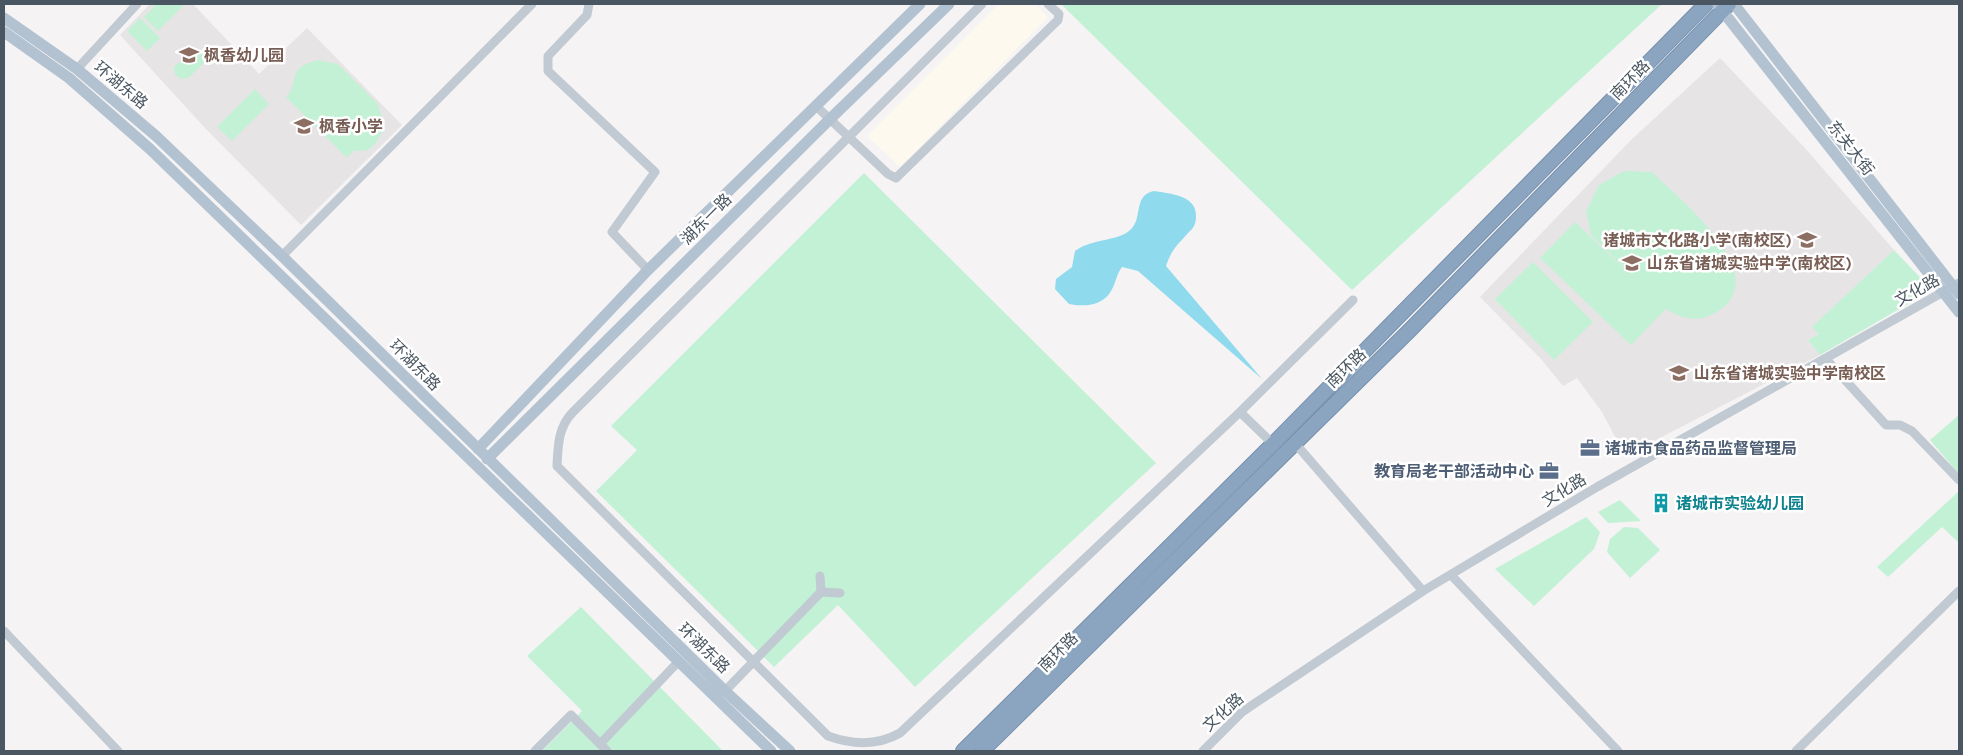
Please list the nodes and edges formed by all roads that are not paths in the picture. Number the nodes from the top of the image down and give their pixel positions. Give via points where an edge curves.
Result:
1 (137, 4) edge
2 (532, 4) edge
3 (589, 4) edge
4 (920, 4) edge
5 (950, 4) edge
6 (982, 4) edge
7 (1048, 4) edge
8 (1706, 4) edge
9 (1726, 5) edge
10 (4, 18) edge
11 (4, 32) edge
12 (77, 69) junction
13 (816, 106) junction
14 (830, 119) junction
15 (848, 136) junction
16 (282, 256) junction
17 (648, 270) junction
18 (1954, 289) edge
19 (1353, 300) dead end
20 (1959, 312) edge
21 (1826, 359) junction
22 (1240, 412) junction
23 (1294, 442) junction
24 (1273, 444) junction
25 (478, 449) junction
26 (487, 459) junction
27 (1959, 480) edge
28 (1451, 575) junction
29 (820, 576) dead end
30 (1423, 591) junction
31 (821, 592) junction
32 (1959, 592) edge
33 (840, 593) dead end
34 (4, 631) edge
35 (678, 662) junction
36 (754, 663) junction
37 (725, 691) junction
38 (600, 744) junction
39 (118, 751) edge
40 (535, 751) edge
41 (607, 751) edge
42 (771, 751) edge
43 (790, 751) edge
44 (963, 751) edge
45 (982, 751) edge
46 (1203, 751) edge
47 (1618, 751) edge
48 (1796, 751) edge

1 - 12 street
2 - 16 street
3 - 17 street via 587,15 548,56 548,71 655,172 612,232
4 - 13 main road, 湖东一路
5 - 14 main road, 湖东一路
6 - 15 street
7 - 15 street via 1059,14 1058,20 896,178
8 - 24 highway, 南环路
9 - 18 main road, 东关大街
9 - 23 highway, 南环路 via 1409,331
10 - 12 main road, 环湖东路
11 - 35 main road, 环湖东路 via 69,78 150,149
12 - 16 main road, 环湖东路 via 156,136
13 - 14 street
13 - 17 main road, 湖东一路
14 - 15 street
14 - 26 main road, 湖东一路
15 - 36 street via 568,417 560,436 557,466
16 - 25 main road, 环湖东路
17 - 25 main road, 湖东一路
18 - 20 main road, 东关大街
18 - 21 street, 文化路
19 - 22 street
21 - 27 street via 1886,425 1900,425 1912,431
21 - 28 street, 文化路 via 1597,487
22 - 24 street
22 - 36 street via 900,734 858,743 828,736
23 - 30 street
23 - 45 highway, 南环路
24 - 44 highway, 南环路
25 - 26 main road, 环湖东路
26 - 37 main road, 环湖东路
28 - 30 street, 文化路
28 - 47 street
29 - 31 street
30 - 46 street, 文化路 via 1242,712
31 - 33 street
31 - 36 street
32 - 48 street
34 - 39 street
35 - 38 street
35 - 42 main road, 环湖东路
36 - 37 street
37 - 43 main road, 环湖东路
38 - 40 street via 571,715
38 - 41 street

